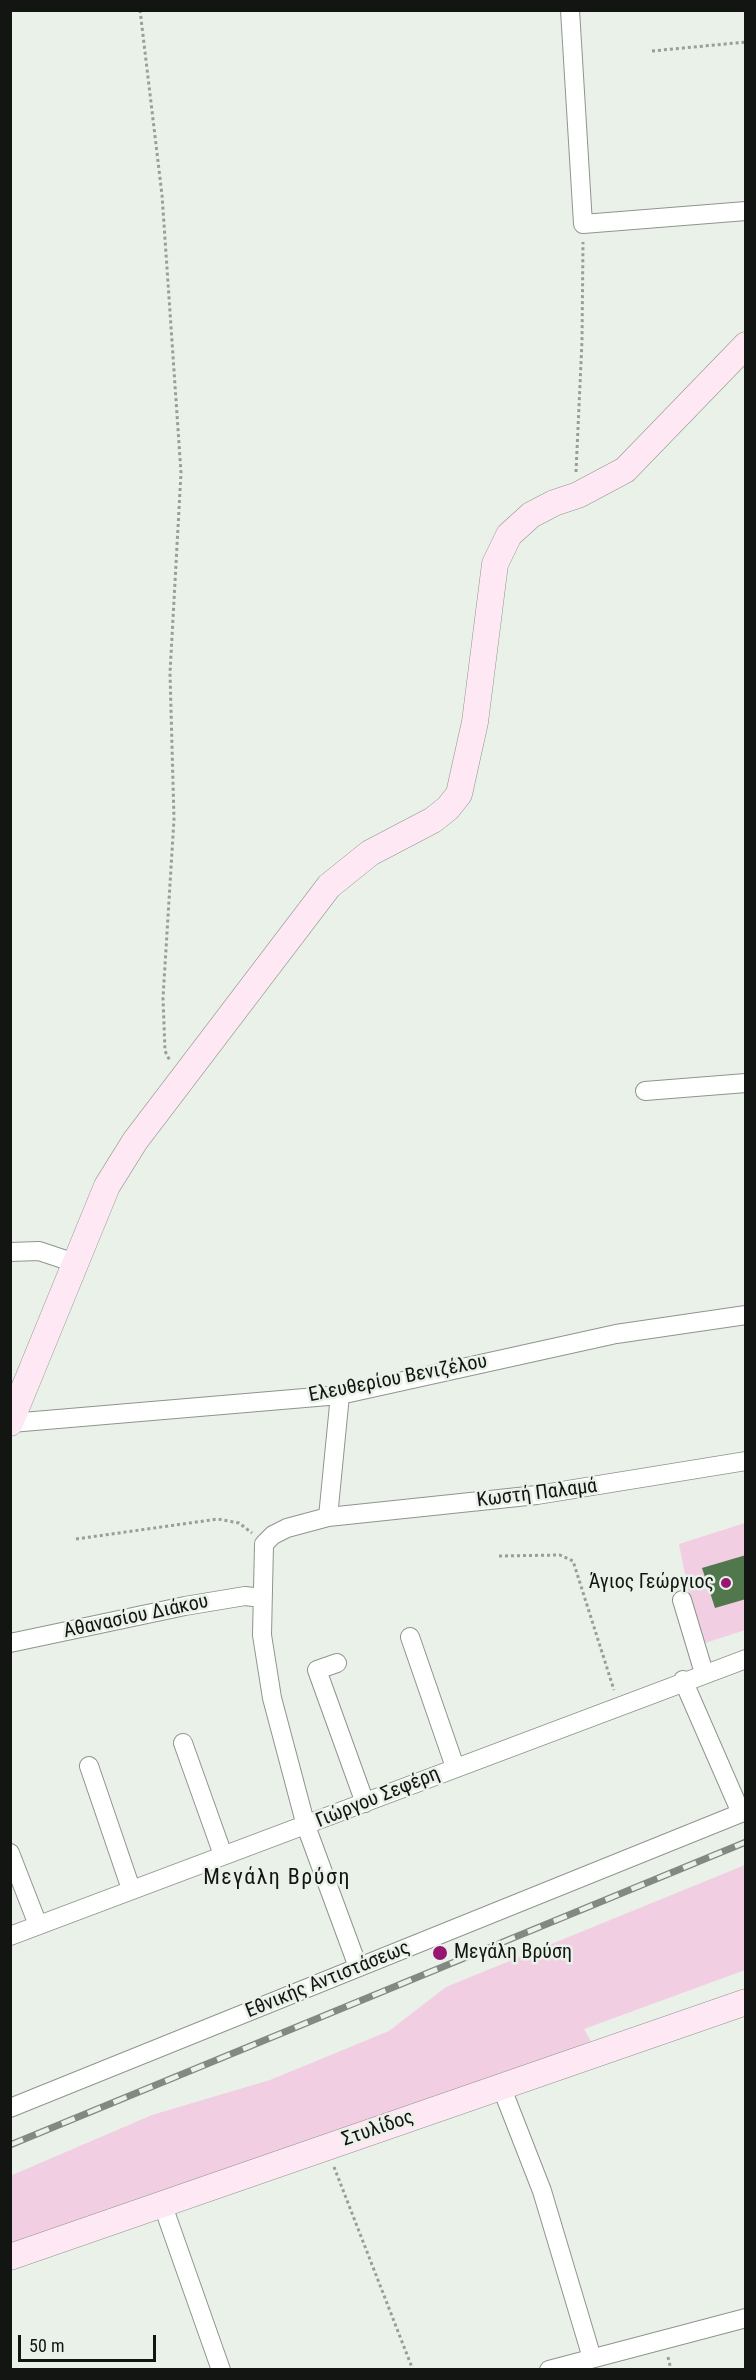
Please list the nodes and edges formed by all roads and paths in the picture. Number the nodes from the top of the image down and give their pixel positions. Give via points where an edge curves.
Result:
1 (141, 10) edge
2 (570, 10) edge
3 (746, 42) edge
4 (652, 51) dead end
5 (746, 211) edge
6 (583, 224) junction
7 (746, 345) edge
8 (578, 495) junction
9 (179, 1082) junction
10 (746, 1083) edge
11 (645, 1091) dead end
12 (10, 1252) edge
13 (75, 1263) junction
14 (746, 1315) edge
15 (340, 1395) junction
16 (11, 1418) edge
17 (746, 1461) edge
18 (328, 1517) junction
19 (76, 1539) dead end
20 (264, 1544) junction
21 (499, 1556) dead end
22 (262, 1598) junction
23 (682, 1600) dead end
24 (410, 1637) dead end
25 (10, 1643) edge
26 (746, 1659) edge
27 (337, 1663) dead end
28 (704, 1673) junction
29 (683, 1680) junction
30 (619, 1704) junction
31 (183, 1743) dead end
32 (89, 1766) dead end
33 (455, 1767) junction
34 (364, 1803) junction
35 (743, 1812) edge
36 (306, 1826) junction
37 (10, 1853) edge
38 (223, 1855) junction
39 (131, 1889) junction
40 (38, 1925) junction
41 (10, 1935) edge
42 (358, 1967) junction
43 (746, 2002) edge
44 (501, 2086) junction
45 (10, 2108) edge
46 (326, 2147) junction
47 (162, 2203) junction
48 (10, 2257) edge
49 (746, 2318) edge
50 (592, 2358) junction
51 (221, 2370) edge
52 (413, 2370) edge
53 (549, 2370) edge

1 - 9 path via 162,195 181,473 170,673 174,819 163,998 165,1051
2 - 6 street
3 - 4 path
5 - 6 street
6 - 8 path
7 - 8 street via 626,470
8 - 9 street via 531,514 508,535 495,564 476,722 459,794 433,820 370,853 329,886
9 - 13 street via 120,1162
10 - 11 street
12 - 13 street via 39,1251
13 - 16 street
14 - 15 street, Ελευθερίου Βενιζέλου via 616,1334
15 - 16 street, Ελευθερίου Βενιζέλου
15 - 18 street
17 - 18 street, Κωστή Παλαμά via 537,1495
18 - 20 street, Κωστή Παλαμά via 287,1528
19 - 20 path via 218,1520 239,1523
20 - 22 street
21 - 30 path via 560,1554 573,1561
22 - 25 street, Αθανασίου Διάκου via 245,1596 185,1606
22 - 36 street via 262,1635 272,1698
23 - 28 street
24 - 33 street
26 - 28 street, Γιώργου Σεφέρη
27 - 34 street via 317,1670
28 - 29 street, Γιώργου Σεφέρη
29 - 30 street, Γιώργου Σεφέρη
29 - 35 street
30 - 33 street, Γιώργου Σεφέρη
31 - 38 street
32 - 39 street
33 - 34 street, Γιώργου Σεφέρη
34 - 36 street, Γιώργου Σεφέρη
35 - 42 street, Εθνικής Αντιστάσεως
36 - 38 street, Γιώργου Σεφέρη
36 - 42 street
37 - 40 street
38 - 39 street, Γιώργου Σεφέρη
39 - 40 street, Γιώργου Σεφέρη
40 - 41 street, Γιώργου Σεφέρη
42 - 45 street, Εθνικής Αντιστάσεως
43 - 44 street, Στυλίδος
44 - 46 street, Στυλίδος
44 - 50 street via 542,2191
46 - 47 street, Στυλίδος
46 - 52 path
47 - 48 street, Στυλίδος
47 - 51 street
49 - 50 street
50 - 53 street

